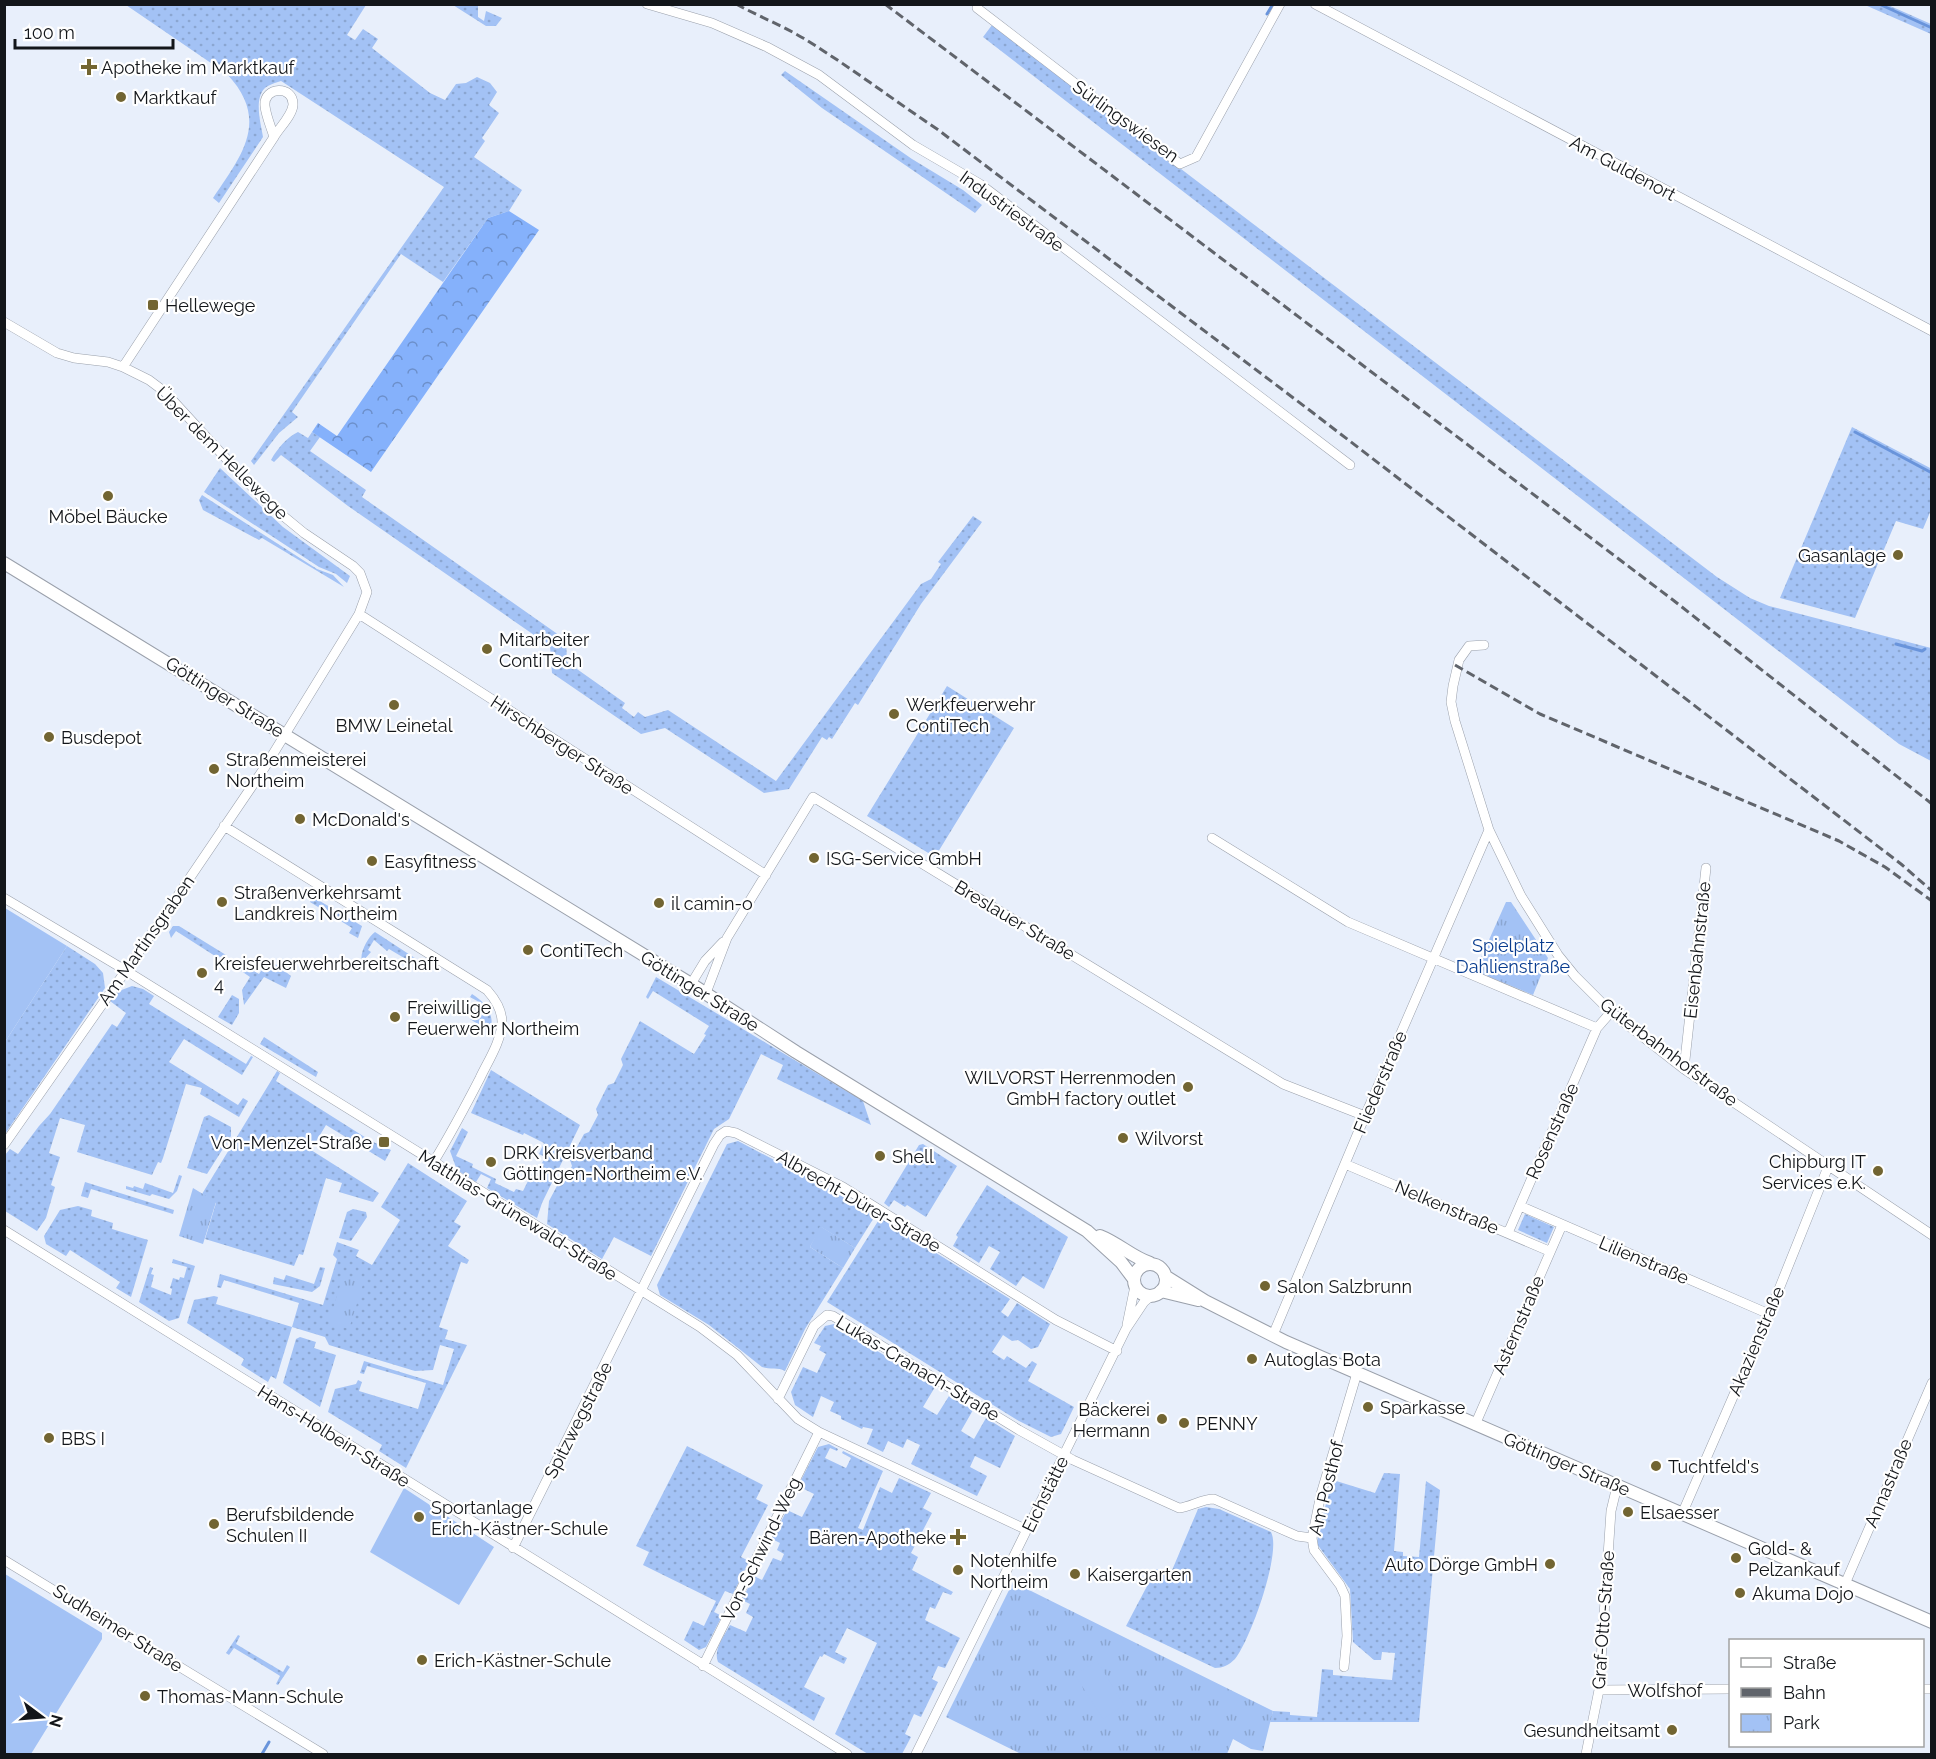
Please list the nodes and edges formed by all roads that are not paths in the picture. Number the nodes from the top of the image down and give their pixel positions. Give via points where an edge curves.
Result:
1 (647, 4) edge
2 (1280, 4) edge
3 (1315, 4) edge
4 (977, 8) dead end
5 (274, 137) junction
6 (4, 322) edge
7 (1932, 331) edge
8 (123, 367) junction
9 (1350, 465) dead end
10 (4, 563) edge
11 (359, 615) junction
12 (1484, 645) dead end
13 (285, 734) junction
14 (224, 826) junction
15 (1489, 830) junction
16 (1212, 838) dead end
17 (1706, 868) dead end
18 (766, 875) junction
19 (4, 898) edge
20 (727, 938) junction
21 (1432, 959) junction
22 (125, 970) junction
23 (691, 984) junction
24 (706, 993) junction
25 (1611, 1011) junction
26 (1597, 1028) junction
27 (1684, 1068) junction
28 (1365, 1116) junction
29 (4, 1145) edge
30 (433, 1163) junction
31 (1345, 1164) junction
32 (1828, 1167) junction
33 (1520, 1206) junction
34 (1562, 1225) junction
35 (4, 1230) edge
36 (1087, 1231) junction
37 (1508, 1233) junction
38 (1932, 1235) edge
39 (1549, 1251) junction
40 (1150, 1263) junction
41 (1166, 1276) junction
42 (1134, 1282) junction
43 (642, 1291) junction
44 (1156, 1294) junction
45 (1205, 1301) junction
46 (1768, 1314) junction
47 (1126, 1329) junction
48 (1273, 1335) junction
49 (1117, 1351) junction
50 (1357, 1373) junction
51 (1932, 1383) edge
52 (778, 1399) junction
53 (1475, 1425) junction
54 (819, 1432) junction
55 (1064, 1454) junction
56 (1617, 1486) junction
57 (1682, 1514) junction
58 (1027, 1530) junction
59 (1312, 1538) junction
60 (513, 1548) junction
61 (4, 1560) edge
62 (1845, 1584) junction
63 (1932, 1622) edge
64 (703, 1666) junction
65 (1344, 1667) dead end
66 (1729, 1689) edge
67 (1599, 1690) junction
68 (323, 1755) edge
69 (847, 1755) edge
70 (916, 1755) edge
71 (1586, 1755) edge

1 - 9 street, Industriestraße via 737,33 819,75 913,145 980,184
2 - 4 street, Sürlingswiesen via 1196,157 1180,164
3 - 7 street, Am Guldenort
5 - 5 street via 292,107 289,95 281,90 269,94 265,103
5 - 8 street
6 - 8 street, Über dem Hellewege via 57,352
8 - 11 street, Über dem Hellewege via 165,392 265,501 360,573 367,592
10 - 13 main road, Göttinger Straße
11 - 13 street, Über dem Hellewege
11 - 18 street, Hirschberger Straße
12 - 15 street, Güterbahnhofstraße via 1469,646 1461,656 1451,702
13 - 14 street, Am Martinsgraben
13 - 23 main road, Göttinger Straße
14 - 22 street, Am Martinsgraben
14 - 30 street via 495,998 502,1023 498,1039
15 - 21 street, Fliederstraße
15 - 25 street, Güterbahnhofstraße via 1521,896 1558,955
16 - 21 street via 1348,922
17 - 27 street, Eisenbahnstraße
18 - 20 street, Breslauer Straße
18 - 28 street, Breslauer Straße via 813,797 1283,1084
19 - 22 street, Matthias-Grünewald-Straße
20 - 23 street, Breslauer Straße via 705,961
20 - 24 street, Breslauer Straße
21 - 26 street
21 - 28 street, Fliederstraße
22 - 29 street, Am Martinsgraben
22 - 30 street, Matthias-Grünewald-Straße
23 - 24 main road, Göttinger Straße
24 - 36 main road, Göttinger Straße
25 - 26 street, Rosenstraße
25 - 27 street, Güterbahnhofstraße
26 - 33 street, Rosenstraße
27 - 32 street, Güterbahnhofstraße
28 - 31 street, Fliederstraße
30 - 43 street, Matthias-Grünewald-Straße
31 - 37 street, Nelkenstraße
31 - 48 street, Fliederstraße
32 - 38 street, Güterbahnhofstraße
32 - 46 street, Akazienstraße
33 - 34 street, Lilienstraße
33 - 37 street, Rosenstraße
34 - 39 street, Asternstraße
34 - 46 street, Lilienstraße
35 - 60 street, Hans-Holbein-Straße
36 - 40 main road, Göttinger Straße
36 - 42 main road, Göttinger Straße via 1121,1262
37 - 39 street, Nelkenstraße
39 - 53 street, Asternstraße
40 - 41 main road, Göttinger Straße
40 - 42 main road via 1139,1267
41 - 44 main road via 1165,1284
41 - 45 main road, Göttinger Straße
42 - 44 main road, Göttinger Straße via 1143,1295
42 - 47 street, Eichstätte
43 - 49 street, Albrecht-Dürer-Straße via 717,1140 723,1132 731,1131 843,1187 1056,1320
43 - 52 street, Matthias-Grünewald-Straße via 723,1343
43 - 60 street, Spitzwegstraße
44 - 45 main road, Göttinger Straße
44 - 47 street, Eichstätte via 1144,1302
45 - 48 main road, Göttinger Straße
46 - 57 street, Akazienstraße
47 - 49 street, Eichstätte
48 - 50 main road, Göttinger Straße
49 - 55 street, Eichstätte
50 - 53 main road, Göttinger Straße
50 - 59 street, Am Posthof
51 - 62 street, Annastraße
52 - 54 street, Matthias-Grünewald-Straße via 798,1419
52 - 55 street, Lukas-Cranach-Straße via 814,1326 827,1315 833,1316
53 - 56 main road, Göttinger Straße
54 - 58 street, Matthias-Grünewald-Straße
54 - 64 street, Von-Schwind-Weg
55 - 58 street, Eichstätte
55 - 59 street via 1179,1508 1214,1499 1297,1536
56 - 57 main road, Göttinger Straße
56 - 67 street, Graf-Otto-Straße via 1610,1520
57 - 62 main road, Göttinger Straße
58 - 70 street, Eichstätte
59 - 65 street, Am Posthof via 1314,1550 1345,1596
60 - 64 street, Hans-Holbein-Straße
61 - 68 street, Sudheimer Straße
62 - 63 main road, Göttinger Straße
64 - 69 street, Hans-Holbein-Straße
66 - 67 street, Wolfshof
67 - 71 street, Graf-Otto-Straße

